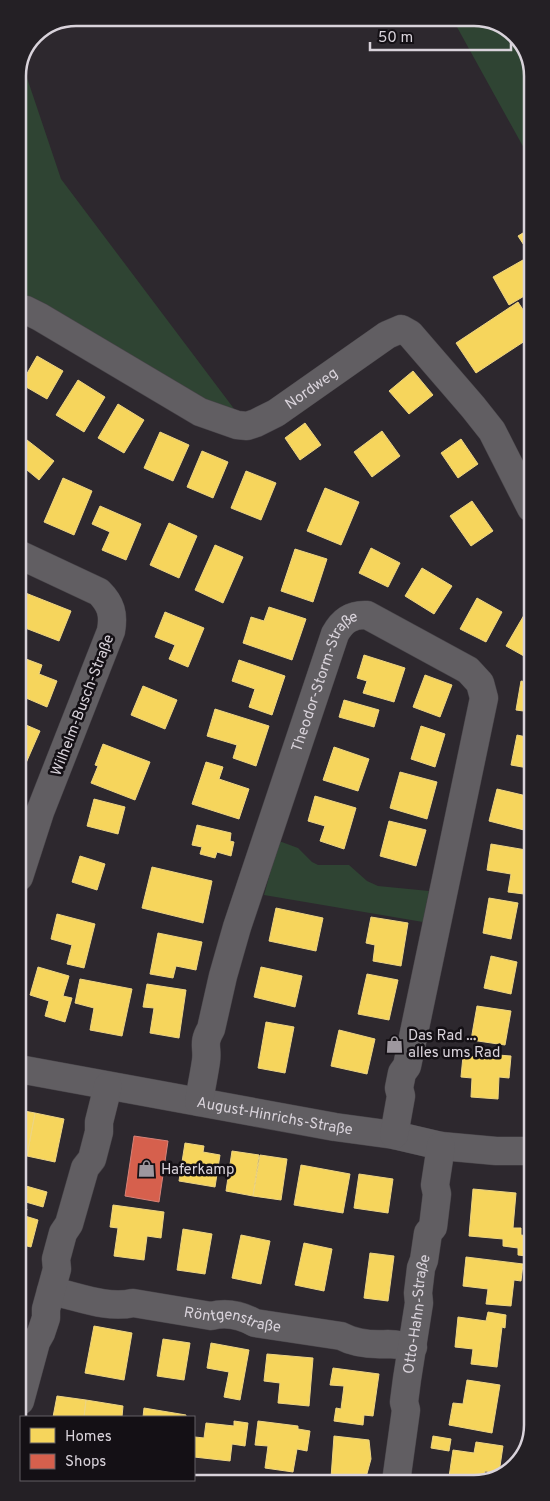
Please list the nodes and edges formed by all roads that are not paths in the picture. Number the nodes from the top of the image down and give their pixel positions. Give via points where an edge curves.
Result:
1 (26, 310) edge
2 (524, 494) edge
3 (26, 558) edge
4 (29, 807) edge
5 (26, 828) edge
6 (26, 1070) edge
7 (108, 1086) junction
8 (199, 1102) junction
9 (394, 1135) junction
10 (440, 1146) junction
11 (524, 1151) edge
12 (51, 1291) junction
13 (413, 1347) junction
14 (26, 1379) edge
15 (397, 1475) edge

1 - 2 street, Nordweg via 200,412 247,426 266,419 387,335 401,329 410,334 492,431
3 - 4 street, Wilhelm-Busch-Straße via 93,588 108,602 112,613 112,631
4 - 5 street, Wilhelm-Busch-Straße
6 - 7 street, August-Hinrichs-Straße
7 - 8 street, August-Hinrichs-Straße
7 - 12 street via 92,1159 85,1168 69,1224 63,1233
8 - 9 street, August-Hinrichs-Straße
8 - 9 street, Theodor-Storm-Straße via 206,1058 204,1050 229,951 335,634 347,620 367,615 468,670 480,683 484,698 407,1066 402,1073
9 - 10 street, August-Hinrichs-Straße
10 - 11 street, August-Hinrichs-Straße
10 - 13 street, Otto-Hahn-Straße via 433,1227 428,1233 421,1268
12 - 13 street, Röntgenstraße via 122,1306 133,1303 211,1316 221,1313 245,1317 255,1323 341,1336 378,1346
12 - 14 street via 42,1334 36,1342
13 - 15 street, Otto-Hahn-Straße via 406,1379 406,1410

